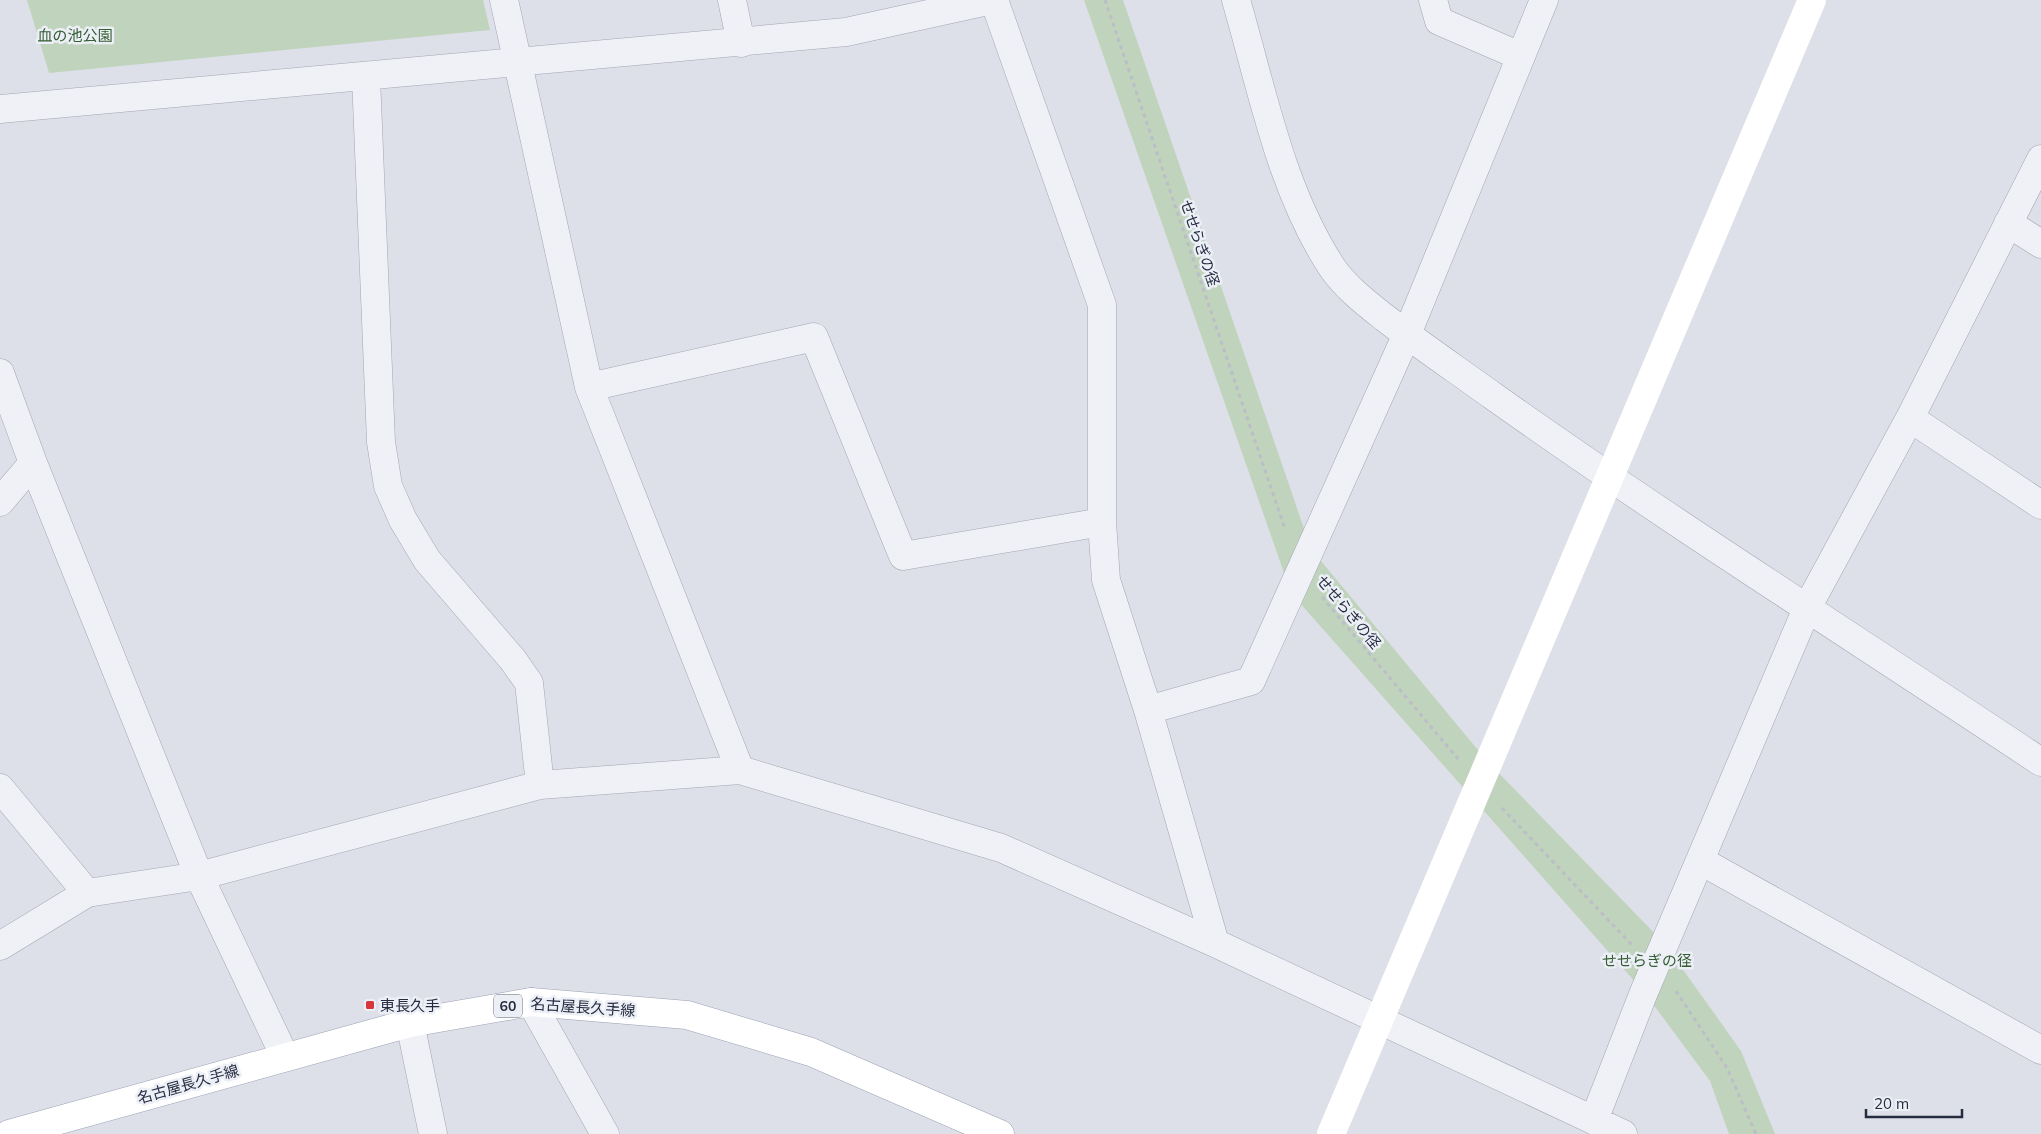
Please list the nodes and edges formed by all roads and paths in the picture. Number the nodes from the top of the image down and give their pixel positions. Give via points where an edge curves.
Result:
1 (504, 0) edge
2 (732, 0) edge
3 (993, 0) edge
4 (1105, 0) edge
5 (1236, 0) edge
6 (1433, 0) edge
7 (1544, 0) edge
8 (1812, 0) edge
9 (741, 43) junction
10 (1520, 56) junction
11 (518, 61) junction
12 (366, 77) junction
13 (0, 110) edge
14 (2041, 159) edge
15 (2008, 223) junction
16 (2041, 244) edge
17 (1406, 334) junction
18 (0, 373) edge
19 (589, 387) junction
20 (1910, 418) junction
21 (33, 463) junction
22 (1610, 478) junction
23 (0, 502) edge
24 (2041, 505) edge
25 (1102, 522) junction
26 (1300, 572) junction
27 (1808, 606) junction
28 (1148, 710) junction
29 (2041, 762) edge
30 (740, 770) junction
31 (1480, 784) junction
32 (540, 785) junction
33 (0, 788) edge
34 (1701, 861) junction
35 (199, 876) junction
36 (87, 893) junction
37 (1215, 943) junction
38 (0, 946) edge
39 (1654, 969) junction
40 (531, 1002) junction
41 (1380, 1021) junction
42 (410, 1023) junction
43 (2041, 1050) edge
44 (285, 1057) junction
45 (1594, 1120) junction
46 (9, 1134) edge
47 (433, 1134) edge
48 (604, 1134) edge
49 (1000, 1134) edge
50 (1331, 1134) edge
51 (1623, 1134) edge
52 (1756, 1134) edge

1 - 11 street
2 - 9 street
3 - 9 street via 846,32
3 - 25 street via 1102,305
4 - 26 path, せせらぎの径
5 - 17 street via 1284,165 1308,225 1333,268 1364,301
6 - 10 street via 1439,21
7 - 10 street
8 - 22 street
9 - 11 street
10 - 17 street
11 - 12 street
11 - 19 street
12 - 13 street
12 - 32 street via 381,442 388,486 403,520 427,560 513,660 529,684
14 - 15 street
15 - 16 street
15 - 20 street
17 - 22 street
17 - 26 street
18 - 21 street
19 - 25 street via 814,337 903,556
19 - 30 street
20 - 24 street
20 - 27 street
21 - 23 street
21 - 35 street
22 - 27 street
22 - 31 street
25 - 28 street via 1106,580
26 - 28 street via 1251,681
26 - 31 path, せせらぎの径
27 - 29 street
27 - 34 street
28 - 37 street
30 - 32 street
30 - 37 street via 1001,848
31 - 39 path, せせらぎの径
31 - 41 street
32 - 35 street
33 - 36 street
34 - 39 street
34 - 43 street
35 - 36 street
35 - 44 street
36 - 38 street
37 - 41 street
39 - 45 street
39 - 52 path, せせらぎの径 via 1681,996 1727,1068
40 - 42 street, 名古屋長久手線 / 60
40 - 48 street
40 - 49 street, 名古屋長久手線 / 60 via 687,1015 811,1052
41 - 45 street
41 - 50 street
42 - 44 street, 名古屋長久手線 / 60
42 - 47 street
44 - 46 street, 名古屋長久手線 / 60
45 - 51 street

